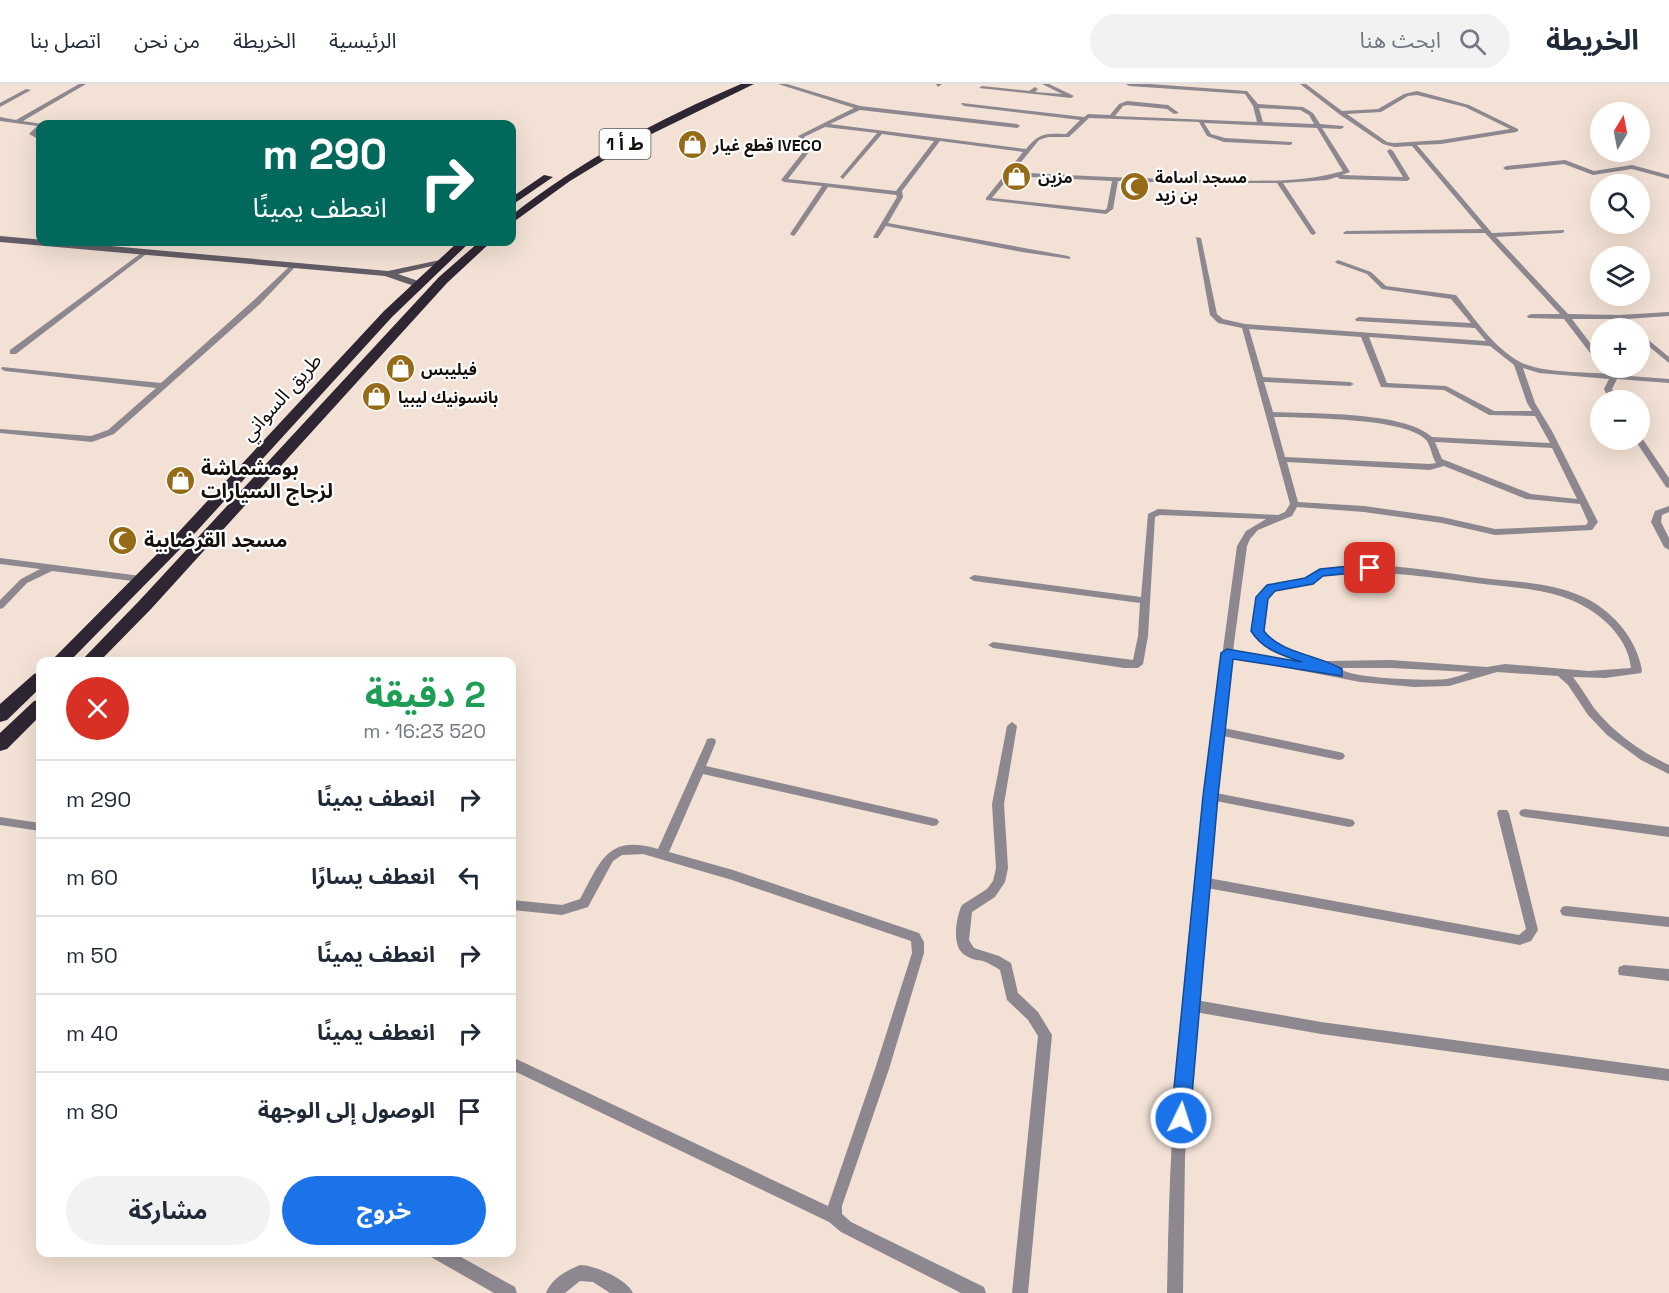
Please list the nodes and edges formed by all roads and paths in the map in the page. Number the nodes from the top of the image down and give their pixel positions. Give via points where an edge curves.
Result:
1 (83, 84) edge
2 (728, 84) edge
3 (749, 84) edge
4 (781, 84) edge
5 (1044, 84) edge
6 (1129, 84) edge
7 (1303, 84) edge
8 (982, 88) dead end
9 (28, 90) dead end
10 (1030, 93) junction
11 (964, 104) dead end
12 (0, 105) edge
13 (1256, 106) junction
14 (859, 108) junction
15 (1341, 112) junction
16 (1176, 113) dead end
17 (1112, 116) junction
18 (0, 119) edge
19 (1084, 119) junction
20 (1200, 120) junction
21 (18, 121) junction
22 (1260, 123) junction
23 (36, 125) edge
24 (824, 125) junction
25 (1017, 126) dead end
26 (1320, 126) junction
27 (1341, 127) dead end
28 (881, 132) junction
29 (938, 140) junction
30 (1290, 143) dead end
31 (1414, 145) junction
32 (1028, 151) junction
33 (1390, 151) dead end
34 (567, 165) dead end
35 (1506, 168) dead end
36 (558, 171) dead end
37 (1010, 174) junction
38 (1337, 176) junction
39 (843, 177) dead end
40 (1669, 177) edge
41 (1116, 178) junction
42 (1279, 182) junction
43 (825, 186) junction
44 (899, 194) junction
45 (516, 199) edge
46 (516, 217) edge
47 (884, 224) junction
48 (1562, 231) dead end
49 (1313, 233) dead end
50 (1346, 233) dead end
51 (1489, 233) junction
52 (793, 234) dead end
53 (876, 237) dead end
54 (1198, 238) dead end
55 (0, 239) edge
56 (36, 241) edge
57 (85, 246) edge
58 (459, 246) edge
59 (481, 246) edge
60 (146, 252) junction
61 (1068, 258) dead end
62 (1338, 262) dead end
63 (440, 263) junction
64 (294, 265) junction
65 (386, 273) junction
66 (417, 284) junction
67 (1669, 314) edge
68 (1531, 316) dead end
69 (1567, 316) junction
70 (1619, 317) joint
71 (1359, 319) dead end
72 (1245, 326) junction
73 (1476, 326) junction
74 (1364, 334) junction
75 (1492, 344) junction
76 (1650, 344) edge
77 (1590, 347) edge
78 (13, 352) dead end
79 (1669, 361) edge
80 (1518, 364) junction
81 (5, 369) dead end
82 (1590, 376) edge
83 (1628, 378) edge
84 (1259, 379) junction
85 (1669, 381) edge
86 (1350, 384) dead end
87 (163, 386) junction
88 (1268, 414) junction
89 (1538, 414) junction
90 (0, 431) edge
91 (1430, 439) junction
92 (1556, 446) junction
93 (1646, 450) edge
94 (1282, 459) junction
95 (1444, 463) junction
96 (1669, 485) edge
97 (1582, 502) junction
98 (1294, 504) junction
99 (1669, 508) edge
100 (1281, 517) junction
101 (1669, 547) edge
102 (0, 561) edge
103 (52, 567) junction
104 (974, 578) dead end
105 (141, 579) junction
106 (1146, 601) junction
107 (0, 606) edge
108 (993, 645) dead end
109 (1227, 653) junction
110 (63, 657) edge
111 (93, 657) edge
112 (1325, 665) junction
113 (1485, 669) junction
114 (1337, 672) junction
115 (1561, 673) junction
116 (36, 682) edge
117 (36, 710) edge
118 (0, 714) edge
119 (1012, 726) dead end
120 (1218, 731) junction
121 (711, 742) dead end
122 (0, 744) edge
123 (1339, 756) dead end
124 (699, 770) junction
125 (1669, 770) edge
126 (1210, 796) junction
127 (1503, 813) dead end
128 (1525, 813) dead end
129 (0, 821) edge
130 (933, 822) dead end
131 (1349, 823) dead end
132 (36, 826) edge
133 (1669, 832) edge
134 (662, 853) junction
135 (1202, 882) junction
136 (516, 905) edge
137 (1566, 911) dead end
138 (1669, 922) edge
139 (1623, 971) dead end
140 (1669, 975) edge
141 (1189, 1005) junction
142 (516, 1065) edge
143 (1669, 1075) edge
144 (834, 1217) junction
145 (445, 1257) edge
146 (509, 1293) edge
147 (554, 1293) edge
148 (625, 1293) edge
149 (978, 1293) edge
150 (1020, 1293) edge
151 (1175, 1293) edge

1 - 21 street
2 - 34 highway, ط أ 1 via 638,125
3 - 46 highway, ط أ 1 via 622,146 560,183
4 - 14 street
5 - 10 street
5 - 10 street via 1071,96
6 - 13 street via 1248,93
7 - 15 street
8 - 10 street
9 - 12 street
11 - 19 street
13 - 22 street
13 - 26 street via 1303,108
14 - 24 street
14 - 25 street
15 - 31 street via 1385,143
15 - 31 street via 1379,111 1417,93 1457,103 1516,128
16 - 17 street via 1168,107 1127,103
17 - 19 street
17 - 20 street
18 - 21 street
19 - 32 street via 1069,136 1040,137
20 - 22 street
20 - 30 street via 1209,135 1224,140
21 - 23 street
22 - 26 street
24 - 28 street
24 - 43 street via 801,136 810,147 784,180
26 - 27 street
26 - 38 street via 1348,170
28 - 29 street
28 - 39 street
29 - 32 street
29 - 44 street
31 - 51 street
32 - 37 street
33 - 38 street via 1407,178
35 - 40 street via 1565,162 1593,173 1632,167
36 - 45 highway
37 - 41 street
37 - 41 street via 988,200 1106,212
38 - 42 street
41 - 42 street
42 - 49 street
43 - 44 street
43 - 52 street
44 - 47 street
47 - 53 street
47 - 61 street
48 - 51 street
50 - 51 street
51 - 69 street
54 - 72 street via 1214,315 1221,321
55 - 56 main road
57 - 60 main road
58 - 63 highway, طريق السواني
59 - 111 highway, طريق السواني via 443,280
60 - 64 main road
60 - 78 street
62 - 73 street via 1370,273 1384,288 1454,297
63 - 65 main road
63 - 66 highway, طريق السواني
64 - 65 main road
64 - 87 street
65 - 66 main road
66 - 105 highway, طريق السواني via 298,409 223,496
67 - 70 street
68 - 69 street
69 - 70 street
69 - 77 street
71 - 73 street
72 - 74 street
72 - 84 street
73 - 75 street
74 - 75 street
74 - 89 street via 1384,385 1446,388 1492,413
75 - 80 street
76 - 79 street
80 - 82 street via 1550,373
80 - 89 street
81 - 87 street
83 - 85 street
84 - 86 street
84 - 88 street
87 - 90 street via 102,437
88 - 91 street via 1379,420 1421,432
88 - 94 street
89 - 92 street
91 - 92 street
91 - 95 street via 1437,459
92 - 97 street
93 - 96 street
94 - 95 street via 1430,467
94 - 98 street
95 - 97 street via 1529,497
97 - 98 street via 1593,522 1589,528 1513,532 1364,509
98 - 100 street via 1289,514
99 - 101 street via 1659,513 1656,522
100 - 106 street via 1155,513 1150,521
100 - 109 street via 1246,533
102 - 103 street
103 - 105 street
103 - 107 street via 24,581
104 - 106 street
105 - 110 highway, طريق السواني
106 - 108 street via 1137,664
109 - 114 street
109 - 120 street
112 - 113 street
112 - 114 street
112 - 115 street via 1278,649 1262,637 1258,631 1262,597 1271,588 1309,582 1328,571 1386,568 1563,594 1590,604 1617,627 1636,659 1637,670 1625,673
113 - 114 street via 1466,679 1440,683 1387,681
113 - 115 street
115 - 125 street via 1573,681 1583,702 1605,727
116 - 118 highway
117 - 122 highway
119 - 150 street via 998,804 1002,868 999,882 992,893 966,909 963,945 967,951 1006,967 1012,996 1033,1016 1045,1035
120 - 123 street
120 - 126 street
121 - 124 street
124 - 130 street
124 - 134 street
126 - 131 street
126 - 135 street
127 - 135 street via 1532,930 1520,940
128 - 133 street
129 - 132 street
134 - 136 street via 643,849 619,851 604,864 584,903 572,908
134 - 144 street via 907,932 918,942 918,953
135 - 141 street
137 - 138 street
139 - 140 street
141 - 143 street via 1322,1028
141 - 151 street via 1179,1141
142 - 144 street
144 - 149 street via 846,1227
145 - 146 street
147 - 148 street via 566,1278 579,1272 596,1276

